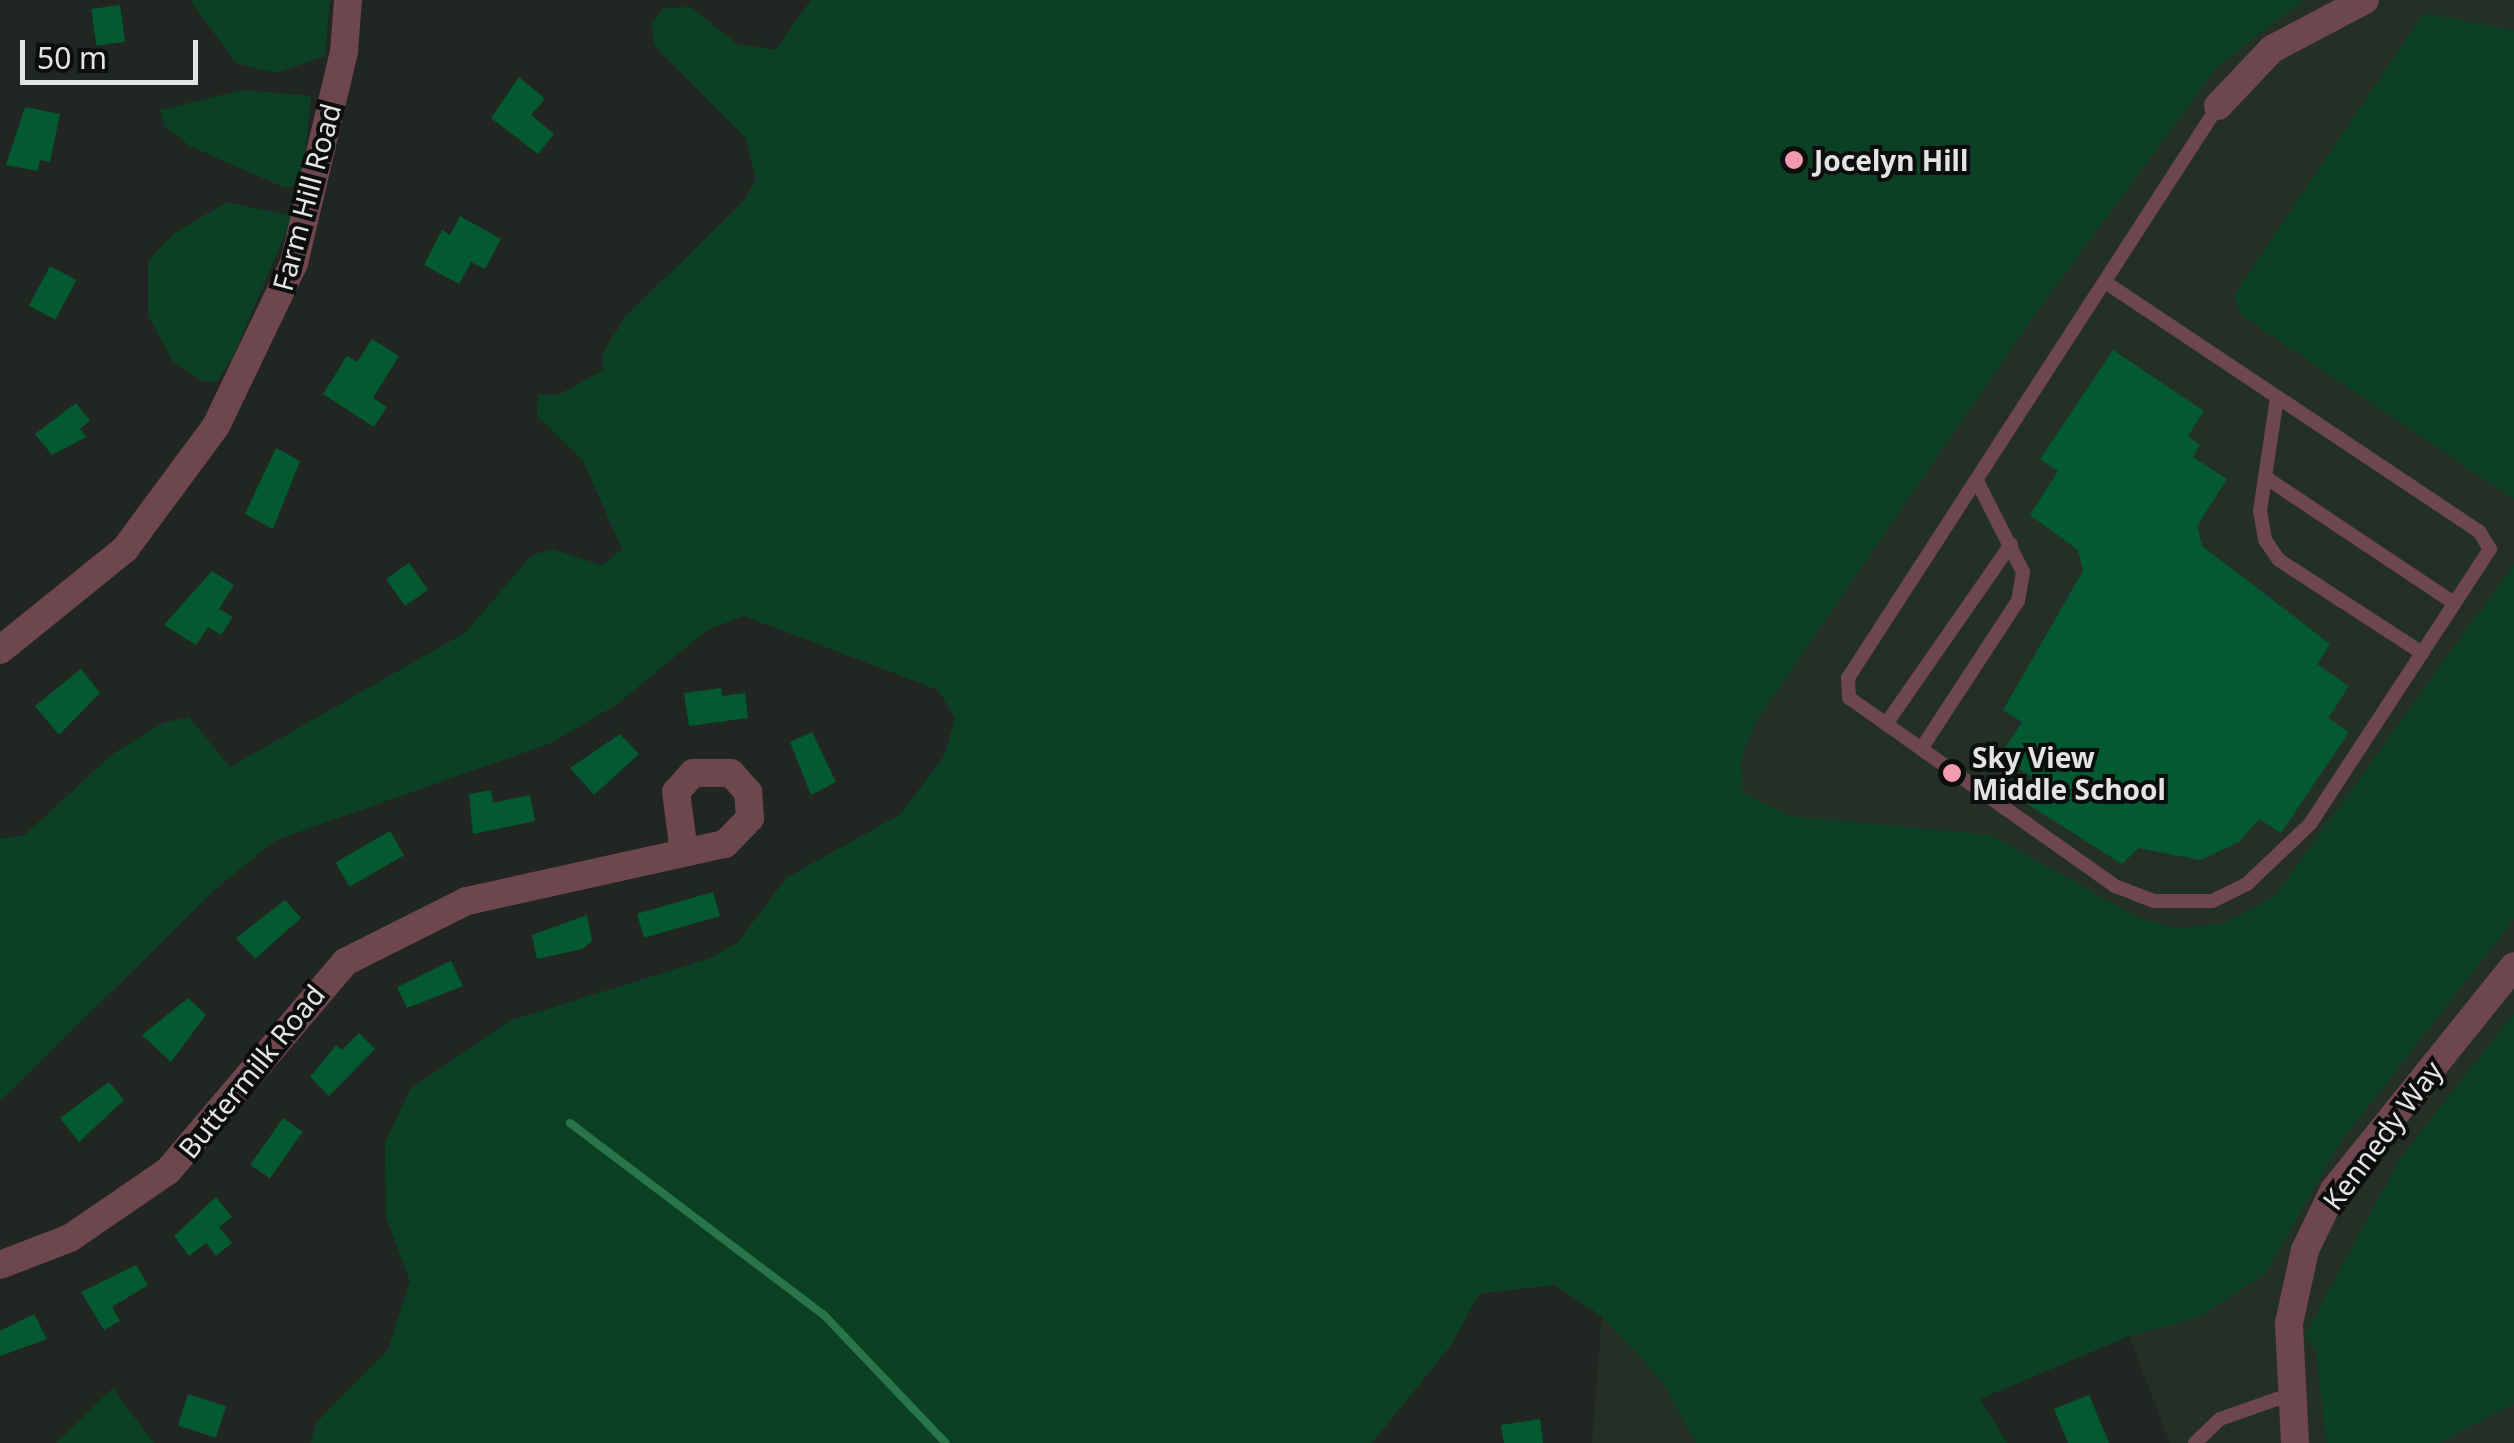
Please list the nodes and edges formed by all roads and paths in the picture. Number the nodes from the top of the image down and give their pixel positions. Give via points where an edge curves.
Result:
1 (348, 0) edge
2 (2364, 0) edge
3 (2218, 106) joint
4 (2108, 284) junction
5 (2277, 397) junction
6 (2268, 478) junction
7 (1978, 481) junction
8 (2011, 544) junction
9 (2454, 604) junction
10 (0, 650) edge
11 (2422, 653) junction
12 (1886, 724) junction
13 (1921, 749) junction
14 (684, 852) dead end
15 (2514, 966) edge
16 (0, 1265) edge
17 (2290, 1394) junction
18 (2195, 1443) edge
19 (2295, 1443) edge

1 - 10 street, Farm Hill Road via 344,51 294,263 216,426 125,548
2 - 3 street via 2272,49
3 - 4 lane
4 - 5 lane
4 - 7 lane
5 - 6 lane
5 - 9 lane via 2479,531 2490,549
6 - 9 lane
6 - 11 lane via 2260,511 2265,540 2279,560
7 - 8 lane
7 - 12 lane via 1848,678 1848,698
8 - 12 lane
8 - 13 lane via 2024,572 2018,601
9 - 11 lane
11 - 13 lane via 2310,823 2247,884 2212,900 2154,900 2115,886
12 - 13 lane
14 - 16 street, Buttermilk Road via 502,890 390,934 318,986 168,1171 70,1238
15 - 17 street, Kennedy Way via 2334,1190 2305,1250 2293,1304
17 - 18 lane via 2220,1419
17 - 19 street, Kennedy Way

